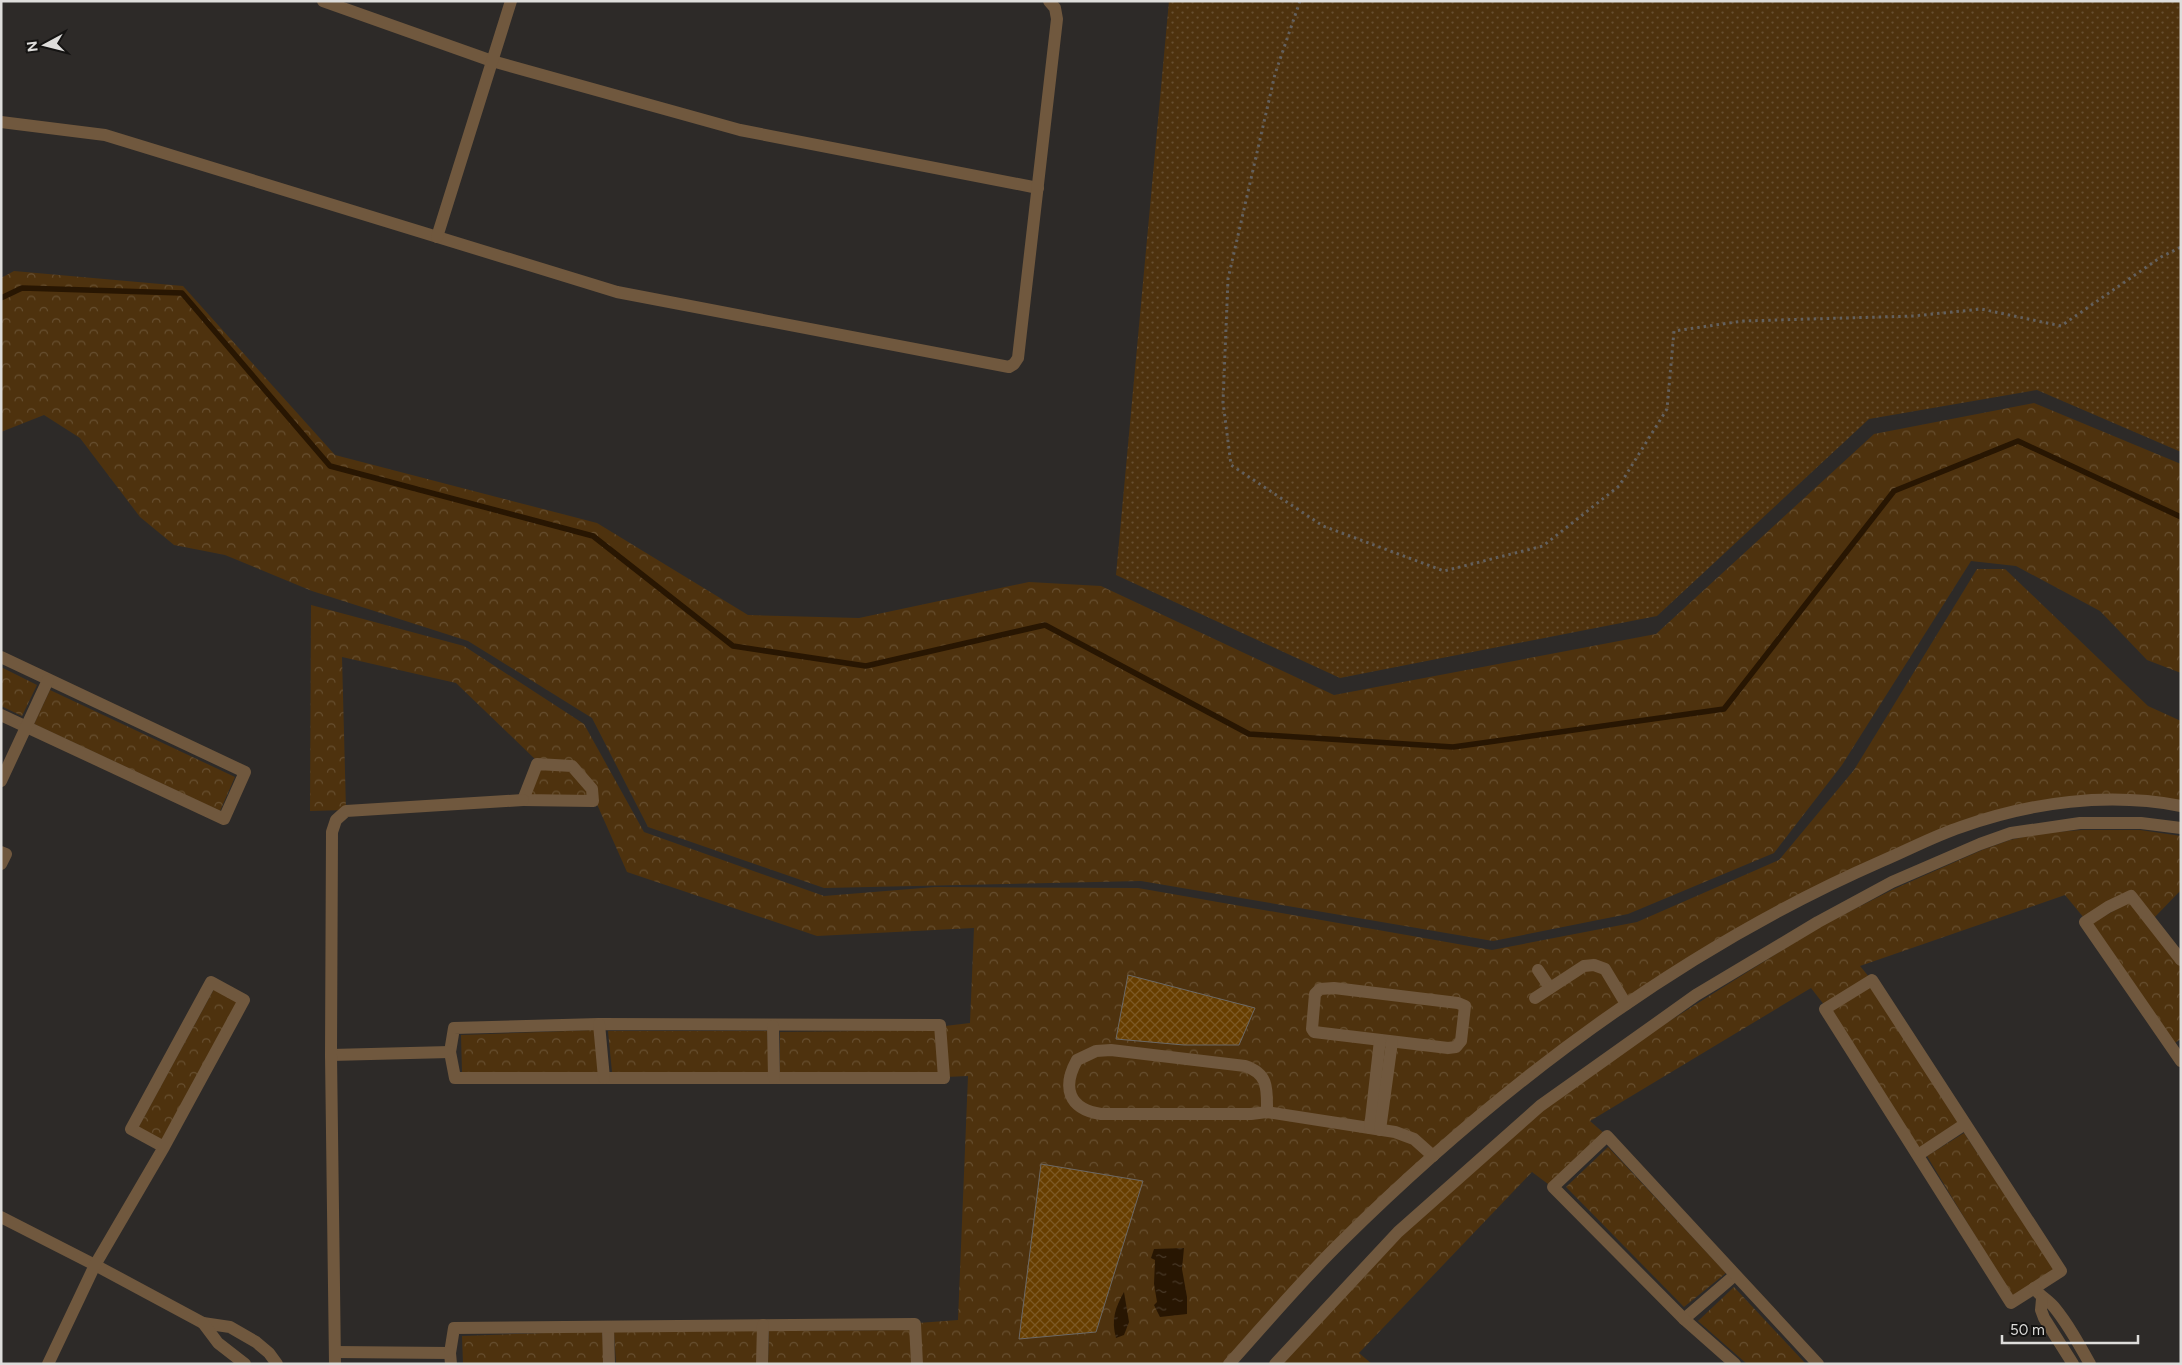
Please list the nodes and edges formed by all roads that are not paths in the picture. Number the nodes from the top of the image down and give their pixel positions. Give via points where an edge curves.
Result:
1 (323, 1) edge
2 (511, 1) edge
3 (1049, 1) edge
4 (492, 61) junction
5 (1, 122) edge
6 (1038, 188) junction
7 (437, 237) junction
8 (1, 658) edge
9 (48, 680) junction
10 (1, 715) edge
11 (26, 726) junction
12 (1, 781) edge
13 (523, 800) junction
14 (2181, 806) edge
15 (2181, 828) edge
16 (1, 852) edge
17 (1882, 862) junction
18 (1, 864) edge
19 (1892, 882) junction
20 (2181, 960) edge
21 (1538, 970) dead end
22 (1550, 988) junction
23 (1535, 998) dead end
24 (1626, 1004) junction
25 (599, 1024) junction
26 (773, 1026) junction
27 (1386, 1041) junction
28 (2176, 1045) edge
29 (450, 1052) junction
30 (331, 1054) junction
31 (2181, 1061) edge
32 (604, 1078) junction
33 (774, 1078) junction
34 (1267, 1112) junction
35 (1965, 1124) junction
36 (1375, 1129) junction
37 (164, 1147) junction
38 (1918, 1155) junction
39 (1433, 1156) junction
40 (1, 1217) edge
41 (95, 1265) junction
42 (1734, 1275) junction
43 (2034, 1288) junction
44 (2042, 1299) junction
45 (1684, 1320) junction
46 (203, 1323) junction
47 (763, 1325) junction
48 (608, 1327) junction
49 (335, 1358) edge
50 (451, 1358) edge
51 (48, 1364) edge
52 (245, 1364) edge
53 (277, 1364) edge
54 (609, 1364) edge
55 (762, 1364) edge
56 (917, 1364) edge
57 (1229, 1364) edge
58 (1275, 1364) edge
59 (1735, 1364) edge
60 (1818, 1364) edge
61 (2073, 1364) edge
62 (2090, 1364) edge

1 - 4 street
2 - 4 street
3 - 6 street via 1057,19
4 - 6 street via 740,130
4 - 7 street
5 - 7 street via 105,135
6 - 7 street via 1018,358 1009,367 617,292
8 - 9 street
9 - 11 street
9 - 11 street via 246,772 224,819
10 - 11 street
11 - 12 street
13 - 13 street via 593,801 592,789 572,766 538,764
13 - 30 street via 346,811 336,820 332,832
14 - 17 street via 2114,798 2011,811 1960,827
15 - 19 street via 2141,823 2080,823 2011,833
16 - 18 street via 6,854
17 - 19 street
17 - 24 street via 1762,920 1680,967
19 - 58 street via 1696,995 1540,1106 1398,1232
20 - 28 street via 2131,896 2085,922
21 - 22 street
22 - 23 street
22 - 24 street via 1584,966 1594,965 1605,969
24 - 39 street via 1498,1098
25 - 26 street
25 - 29 street via 454,1028
25 - 32 street
26 - 33 street
26 - 33 street via 940,1025 944,1078
27 - 27 street via 1456,1047 1461,1041 1465,1006 1334,988 1320,989 1315,994 1314,1032
27 - 36 street
28 - 31 street
29 - 30 street
29 - 32 street via 455,1078
30 - 49 street
32 - 33 street
34 - 34 street via 1090,1113 1073,1099 1069,1092 1069,1078 1077,1060 1096,1051 1245,1066 1261,1074 1264,1080
34 - 36 street
35 - 38 street
35 - 38 street via 1872,980 1825,1010
35 - 43 street via 2061,1271
36 - 39 street via 1414,1139
37 - 37 street via 244,1000 211,982 131,1129
37 - 41 street
38 - 43 street via 2011,1303
39 - 57 street via 1340,1243
40 - 41 street
41 - 46 street
41 - 51 street
42 - 45 street
42 - 45 street via 1607,1136 1553,1187
42 - 60 street
43 - 44 street
44 - 61 street via 2044,1318
44 - 62 street via 2052,1305
45 - 59 street
46 - 52 street via 218,1343
46 - 53 street via 230,1327 256,1342
47 - 48 street
47 - 55 street
47 - 56 street via 915,1324
48 - 50 street via 454,1328
48 - 54 street
49 - 50 street

